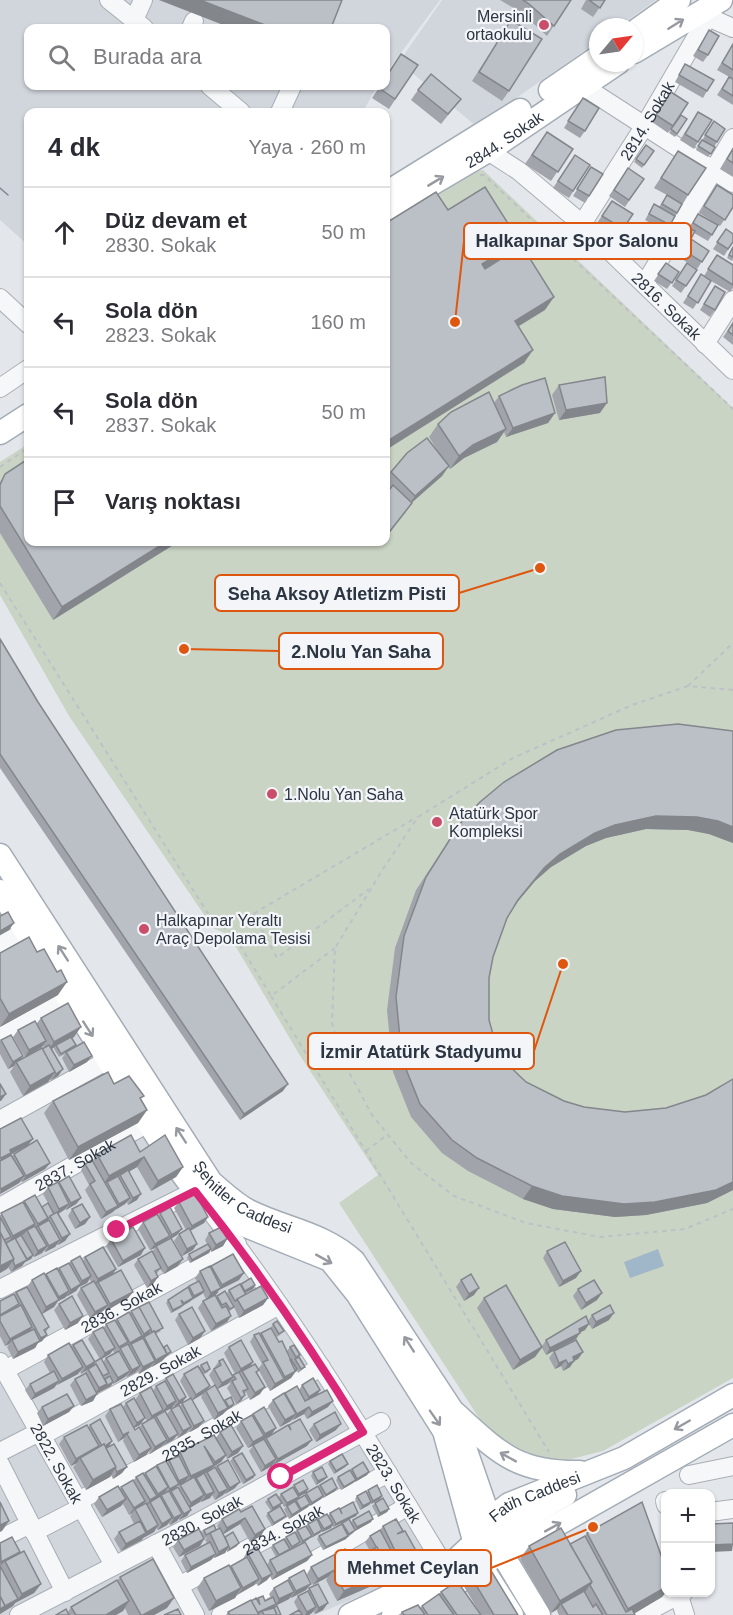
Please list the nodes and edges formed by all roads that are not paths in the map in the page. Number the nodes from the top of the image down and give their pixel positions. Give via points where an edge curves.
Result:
1 (110, 0) edge
2 (143, 0) edge
3 (679, 0) edge
4 (714, 9) edge
5 (139, 24) edge
6 (643, 26) edge
7 (733, 28) edge
8 (643, 47) edge
9 (589, 63) edge
10 (604, 72) edge
11 (583, 86) junction
12 (220, 90) edge
13 (290, 90) edge
14 (237, 108) edge
15 (282, 108) edge
16 (645, 125) junction
17 (733, 138) edge
18 (488, 151) junction
19 (713, 170) junction
20 (733, 183) edge
21 (390, 191) edge
22 (390, 209) edge
23 (582, 224) junction
24 (646, 282) junction
25 (0, 298) edge
26 (733, 300) edge
27 (24, 320) edge
28 (705, 344) junction
29 (733, 370) edge
30 (24, 372) edge
31 (0, 388) edge
32 (24, 418) edge
33 (24, 433) edge
34 (0, 434) edge
35 (0, 448) edge
36 (0, 855) edge
37 (0, 891) edge
38 (26, 931) junction
39 (0, 946) edge
40 (68, 997) junction
41 (0, 1034) edge
42 (108, 1060) junction
43 (0, 1120) edge
44 (148, 1123) junction
45 (195, 1191) junction
46 (0, 1207) edge
47 (237, 1244) junction
48 (0, 1289) edge
49 (279, 1305) junction
50 (2, 1366) edge
51 (321, 1367) junction
52 (733, 1395) edge
53 (452, 1410) junction
54 (381, 1422) dead end
55 (733, 1425) edge
56 (363, 1432) junction
57 (40, 1434) junction
58 (0, 1452) edge
59 (624, 1458) junction
60 (0, 1464) edge
61 (733, 1466) edge
62 (388, 1473) junction
63 (689, 1474) edge
64 (80, 1504) junction
65 (408, 1506) junction
66 (733, 1509) edge
67 (715, 1511) edge
68 (490, 1519) junction
69 (32, 1528) junction
70 (0, 1539) edge
71 (156, 1544) junction
72 (489, 1550) junction
73 (114, 1565) junction
74 (450, 1577) junction
75 (179, 1586) junction
76 (65, 1592) junction
77 (676, 1597) edge
78 (682, 1597) edge
79 (467, 1605) edge
80 (19, 1615) edge
81 (195, 1615) edge
82 (221, 1615) edge
83 (350, 1615) edge
84 (393, 1615) edge
85 (513, 1615) edge
86 (539, 1615) edge
87 (641, 1615) edge
88 (685, 1615) edge

1 - 5 street
2 - 5 street
3 - 6 main road
4 - 7 street
8 -> 4 main road
4 - 16 street, 2814. Sokak
9 - 21 main road, 2844. Sokak via 505,121
10 - 11 main road, 2844. Sokak
11 - 16 street
11 - 18 main road, 2844. Sokak
12 - 14 street
13 - 15 street
16 - 19 street
16 - 23 street, 2814. Sokak
17 - 19 street
22 -> 18 main road, 2844. Sokak
18 - 23 street, 2816. Sokak via 519,171
19 - 20 street
19 - 24 street
23 - 24 street, 2816. Sokak
24 - 28 street, 2816. Sokak
25 - 27 street
26 - 28 street
28 - 29 street, 2816. Sokak
30 - 31 street
32 - 34 main road
33 - 35 main road
53 -> 36 main road, Şehitler Caddesi via 354,1261 317,1236 247,1210 211,1182
37 - 38 main road, Şehitler Caddesi
38 - 39 street
38 - 40 main road, Şehitler Caddesi
40 - 41 street
40 -> 42 main road, Şehitler Caddesi
42 - 43 street
42 - 44 main road, Şehitler Caddesi
44 - 45 main road, Şehitler Caddesi
44 - 46 street, 2837. Sokak
45 - 47 street, 2823. Sokak
45 - 48 street
45 -> 72 main road, Şehitler Caddesi via 226,1218 330,1260 358,1295 444,1431
47 - 49 street, 2823. Sokak
47 - 50 street, 2836. Sokak
49 - 51 street, 2823. Sokak
49 - 57 street, 2829. Sokak
50 - 57 street, 2822. Sokak
51 - 56 street, 2823. Sokak
51 - 64 street, 2835. Sokak
52 -> 59 main road, Fatih Caddesi
59 -> 53 main road via 582,1472 555,1472 520,1464 487,1443
53 - 68 main road, Şehitler Caddesi
54 - 56 street, 2830. Sokak
55 - 63 main road
56 - 62 street, 2823. Sokak
56 - 71 street, 2830. Sokak
57 - 58 street, 2829. Sokak
57 - 64 street, 2822. Sokak
59 - 68 main road, Fatih Caddesi via 509,1504
59 - 72 main road via 517,1523
60 - 69 street
61 - 63 street
62 - 65 street, 2823. Sokak
62 - 75 street, 2834. Sokak
72 -> 63 main road via 532,1539
64 - 69 street, 2835. Sokak
64 - 73 street, 2822. Sokak
65 - 74 street, 2823. Sokak
65 - 82 street
66 - 67 street
68 - 72 main road, Şehitler Caddesi
69 - 70 street, 2835. Sokak
69 - 76 street
71 - 73 street, 2830. Sokak
71 - 75 street
72 - 74 main road
72 - 85 main road
72 - 86 main road
73 - 76 street, 2830. Sokak
74 - 79 street, 2823. Sokak
74 - 83 main road
74 - 84 main road
75 - 81 street
76 - 80 street, 2830. Sokak
77 - 87 street
78 - 88 street

